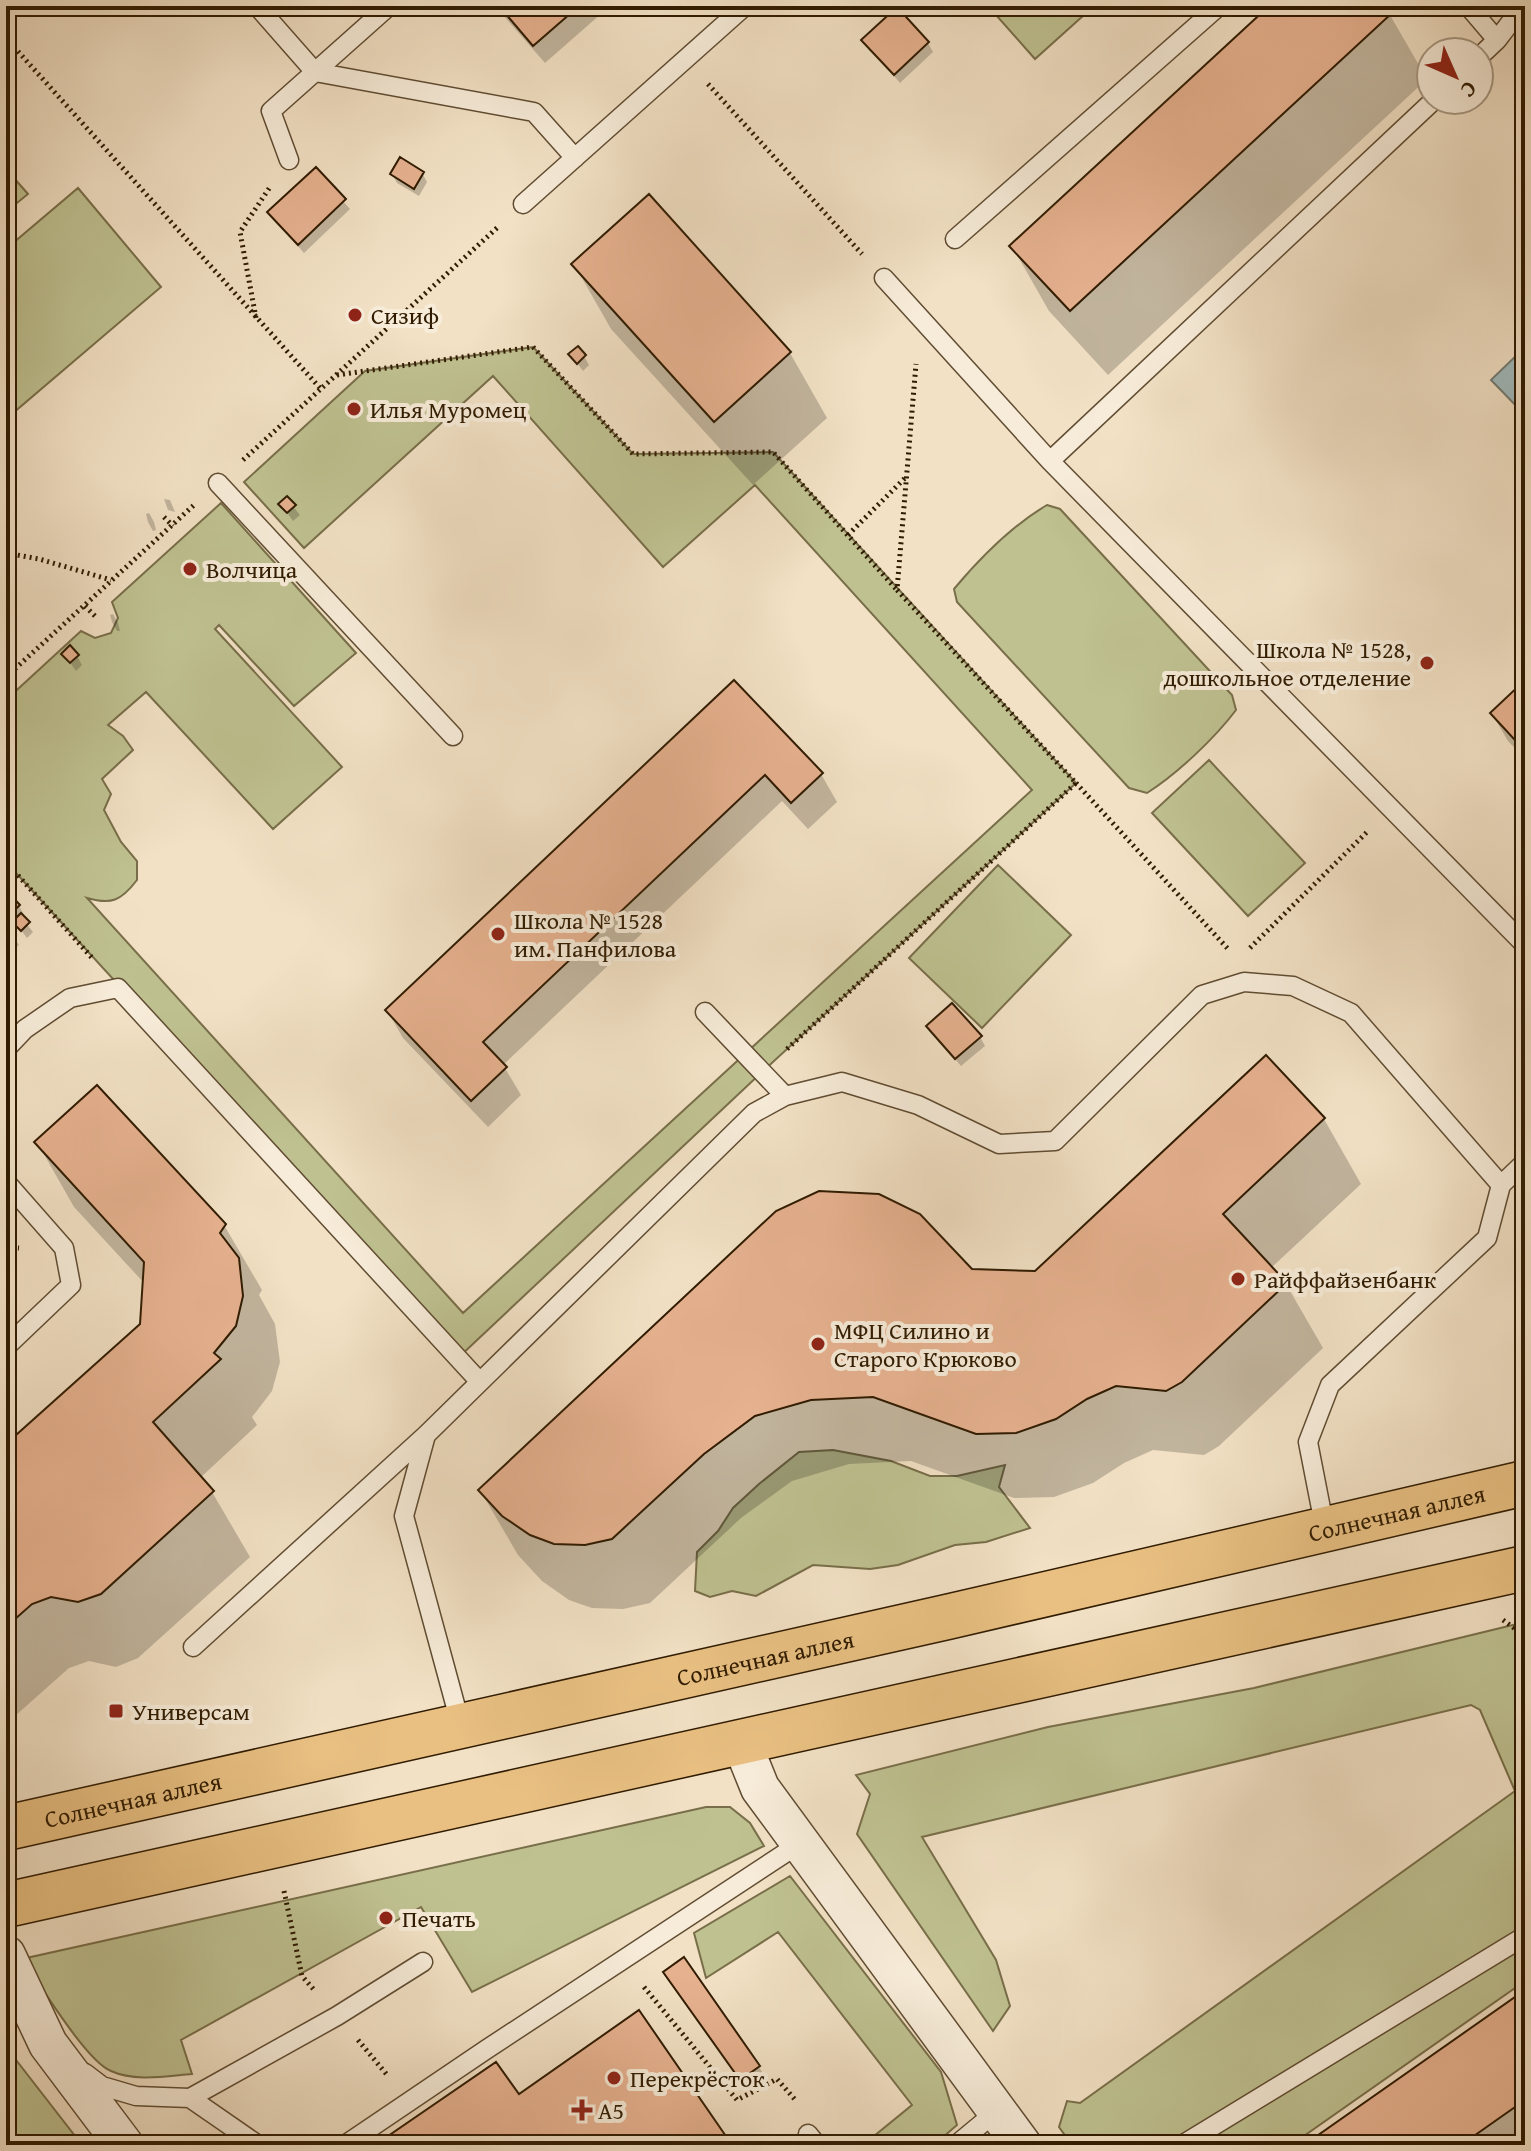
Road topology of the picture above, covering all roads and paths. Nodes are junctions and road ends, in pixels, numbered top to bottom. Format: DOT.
graph roads {
  1 [pos="257,6"];
  2 [pos="389,6"];
  3 [pos="745,6"];
  4 [pos="1219,6"];
  5 [pos="1468,6"];
  6 [pos="1523,6"];
  7 [pos="6,38"];
  8 [pos="1497,40"];
  9 [pos="686,59"];
  10 [pos="315,72"];
  11 [pos="1417,116"];
  12 [pos="575,158"];
  13 [pos="289,160"];
  14 [pos="523,204"];
  15 [pos="955,239"];
  16 [pos="884,278"];
  17 [pos="256,319"];
  18 [pos="920,319"];
  19 [pos="335,375"];
  20 [pos="320,388"];
  21 [pos="1050,461"];
  22 [pos="906,477"];
  23 [pos="218,483"];
  24 [pos="164,517"];
  25 [pos="173,526"];
  26 [pos="848,535"];
  27 [pos="6,553"];
  28 [pos="111,580"];
  29 [pos="897,590"];
  30 [pos="85,606"];
  31 [pos="96,617"];
  32 [pos="6,677"];
  33 [pos="453,736"];
  34 [pos="1076,783"];
  35 [pos="1391,807"];
  36 [pos="6,862"];
  37 [pos="1525,945"];
  38 [pos="1238,960"];
  39 [pos="118,988"];
  40 [pos="1202,995"];
  41 [pos="705,1012"];
  42 [pos="6,1049"];
  43 [pos="762,1072"];
  44 [pos="785,1096"];
  45 [pos="1525,1162"];
  46 [pos="6,1182"];
  47 [pos="1501,1185"];
  48 [pos="6,1347"];
  49 [pos="479,1381"];
  50 [pos="426,1435"];
  51 [pos="1525,1483"];
  52 [pos="1325,1529"];
  53 [pos="1525,1568"];
  54 [pos="1496,1614"];
  55 [pos="1525,1636"];
  56 [pos="193,1647"];
  57 [pos="461,1726"];
  58 [pos="741,1741"];
  59 [pos="6,1828"];
  60 [pos="799,1844"];
  61 [pos="6,1905"];
  62 [pos="1525,1936"];
  63 [pos="6,1955"];
  64 [pos="423,1962"];
  65 [pos="605,1971"];
  66 [pos="48,2044"];
  67 [pos="190,2098"];
  68 [pos="997,2111"];
  69 [pos="806,2112"];
  70 [pos="124,2145"];
  71 [pos="258,2145"];
  72 [pos="345,2145"];
  73 [pos="956,2145"];
  74 [pos="1022,2145"];
  75 [pos="1182,2145"];
  1 -- 10 [label="lane"];
  2 -- 10 [label="lane"];
  3 -- 9 [label="lane"];
  4 -- 15 [label="lane"];
  5 -- 8 [label="lane"];
  6 -- 8 [label="lane"];
  7 -- 17 [label="path"];
  9 -- 12 [label="lane"];
  9 -- 16 [label="path"];
  10 -- 12 [label="lane"];
  10 -- 13 [label="lane"];
  11 -- 21 [label="lane"];
  12 -- 14 [label="lane"];
  13 -- 17 [label="path"];
  14 -- 19 [label="path"];
  16 -- 18 [label="lane"];
  17 -- 20 [label="path"];
  18 -- 21 [label="lane"];
  18 -- 22 [label="path"];
  19 -- 20 [label="path"];
  19 -- 26 [label="path"];
  20 -- 23 [label="path"];
  21 -- 35 [label="lane"];
  22 -- 26 [label="path"];
  22 -- 29 [label="path"];
  23 -- 25 [label="path"];
  23 -- 33 [label="lane"];
  24 -- 25 [label="path"];
  25 -- 28 [label="path"];
  26 -- 29 [label="path"];
  27 -- 28 [label="path"];
  28 -- 30 [label="path"];
  29 -- 34 [label="path"];
  30 -- 31 [label="path"];
  30 -- 32 [label="path"];
  34 -- 38 [label="path"];
  34 -- 43 [label="path"];
  35 -- 37 [label="lane"];
  35 -- 38 [label="path"];
  36 -- 39 [label="path"];
  38 -- 40 [label="path"];
  39 -- 42 [label="lane"];
  39 -- 49 [label="lane"];
  40 -- 44 [label="lane"];
  40 -- 47 [label="lane"];
  41 -- 43 [label="lane"];
  43 -- 44 [label="lane"];
  44 -- 49 [label="lane"];
  45 -- 47 [label="lane"];
  46 -- 48 [label="lane"];
  47 -- 52 [label="lane"];
  49 -- 50 [label="lane"];
  50 -- 56 [label="lane"];
  50 -- 57 [label="lane"];
  51 -- 52 [label="main road, Солнечная аллея"];
  52 -- 57 [label="main road, Солнечная аллея"];
  53 -- 58 [label="main road"];
  54 -- 55 [label="path"];
  57 -- 59 [label="main road, Солнечная аллея"];
  58 -- 60 [label="street"];
  58 -- 61 [label="main road"];
  60 -- 65 [label="lane"];
  60 -- 68 [label="street"];
  62 -- 75 [label="lane"];
  63 -- 66 [label="street"];
  64 -- 67 [label="lane"];
  65 -- 69 [label="path"];
  65 -- 72 [label="lane"];
  66 -- 67 [label="lane"];
  66 -- 70 [label="street"];
  67 -- 71 [label="lane"];
  68 -- 73 [label="lane"];
  68 -- 74 [label="street"];
}
